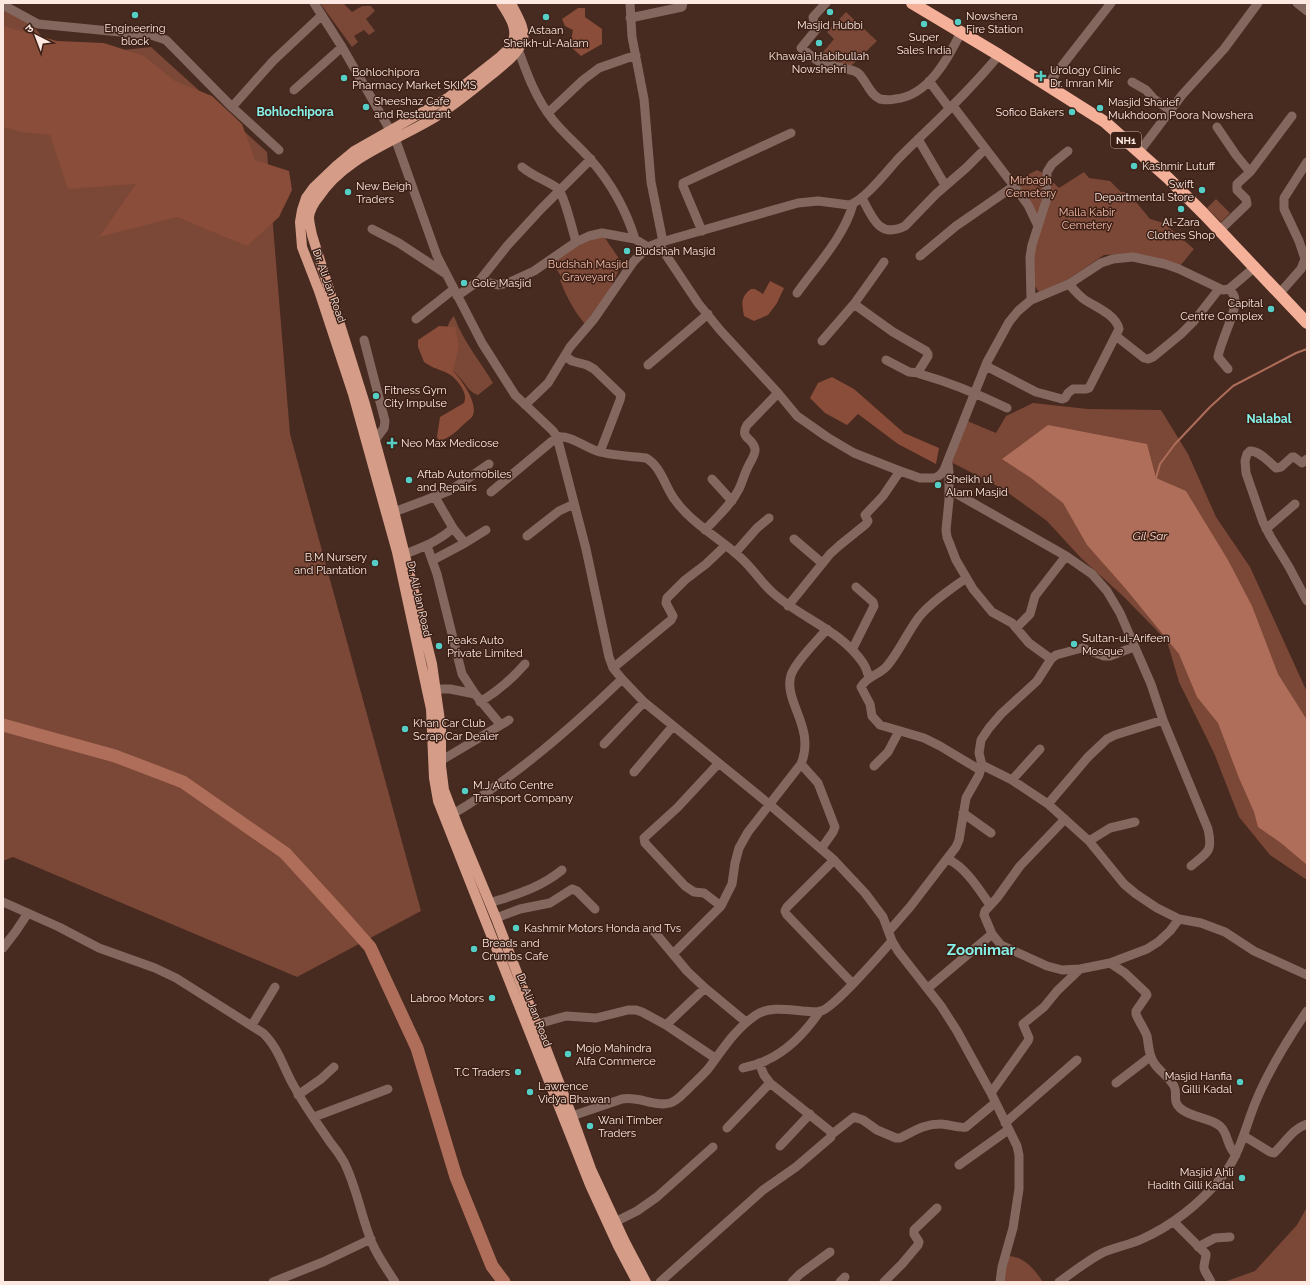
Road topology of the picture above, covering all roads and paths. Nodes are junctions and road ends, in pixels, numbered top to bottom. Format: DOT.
graph roads {
  1 [pos="314,3"];
  2 [pos="502,3"];
  3 [pos="511,3"];
  4 [pos="630,3"];
  5 [pos="683,3"];
  6 [pos="826,3"];
  7 [pos="912,3"];
  8 [pos="1111,3"];
  9 [pos="1297,3"];
  10 [pos="3,5"];
  11 [pos="1253,5"];
  12 [pos="1307,12"];
  13 [pos="322,16"];
  14 [pos="630,18"];
  15 [pos="961,32"];
  16 [pos="342,47"];
  17 [pos="518,49"];
  18 [pos="636,55"];
  19 [pos="999,55"];
  20 [pos="929,81"];
  21 [pos="1132,82"];
  22 [pos="1047,85"];
  23 [pos="294,90"];
  24 [pos="232,107"];
  25 [pos="951,107"];
  26 [pos="1170,110"];
  27 [pos="548,113"];
  28 [pos="1292,116"];
  29 [pos="1217,127"];
  30 [pos="791,133"];
  31 [pos="393,134"];
  32 [pos="918,139"];
  33 [pos="985,148"];
  34 [pos="279,150"];
  35 [pos="1068,151"];
  36 [pos="1139,152"];
  37 [pos="591,159"];
  38 [pos="1307,162"];
  39 [pos="522,167"];
  40 [pos="1250,172"];
  41 [pos="945,185"];
  42 [pos="1014,186"];
  43 [pos="559,189"];
  44 [pos="862,198"];
  45 [pos="853,204"];
  46 [pos="1038,226"];
  47 [pos="372,229"];
  48 [pos="1220,230"];
  49 [pos="702,231"];
  50 [pos="635,239"];
  51 [pos="576,242"];
  52 [pos="660,242"];
  53 [pos="648,247"];
  54 [pos="920,256"];
  55 [pos="884,262"];
  56 [pos="1255,267"];
  57 [pos="446,274"];
  58 [pos="480,280"];
  59 [pos="1069,284"];
  60 [pos="1219,289"];
  61 [pos="1229,289"];
  62 [pos="455,293"];
  63 [pos="798,293"];
  64 [pos="1279,294"];
  65 [pos="1031,300"];
  66 [pos="854,304"];
  67 [pos="708,314"];
  68 [pos="416,319"];
  69 [pos="1305,321"];
  70 [pos="1116,336"];
  71 [pos="364,340"];
  72 [pos="822,341"];
  73 [pos="565,356"];
  74 [pos="886,360"];
  75 [pos="648,365"];
  76 [pos="986,366"];
  77 [pos="1228,369"];
  78 [pos="919,373"];
  79 [pos="974,392"];
  80 [pos="778,393"];
  81 [pos="525,405"];
  82 [pos="1007,408"];
  83 [pos="556,437"];
  84 [pos="375,440"];
  85 [pos="600,452"];
  86 [pos="1307,459"];
  87 [pos="948,463"];
  88 [pos="489,464"];
  89 [pos="900,471"];
  90 [pos="712,479"];
  91 [pos="950,490"];
  92 [pos="491,492"];
  93 [pos="434,497"];
  94 [pos="732,501"];
  95 [pos="574,504"];
  96 [pos="1295,504"];
  97 [pos="394,512"];
  98 [pos="769,518"];
  99 [pos="453,528"];
  100 [pos="1266,529"];
  101 [pos="486,530"];
  102 [pos="705,530"];
  103 [pos="527,536"];
  104 [pos="794,539"];
  105 [pos="465,543"];
  106 [pos="427,546"];
  107 [pos="725,546"];
  108 [pos="735,553"];
  109 [pos="405,554"];
  110 [pos="1066,556"];
  111 [pos="433,560"];
  112 [pos="822,563"];
  113 [pos="966,578"];
  114 [pos="856,587"];
  115 [pos="1306,597"];
  116 [pos="788,606"];
  117 [pos="1016,628"];
  118 [pos="827,629"];
  119 [pos="1134,647"];
  120 [pos="852,650"];
  121 [pos="1051,659"];
  122 [pos="525,664"];
  123 [pos="613,668"];
  124 [pos="869,677"];
  125 [pos="622,680"];
  126 [pos="436,689"];
  127 [pos="478,698"];
  128 [pos="644,702"];
  129 [pos="509,720"];
  130 [pos="1163,720"];
  131 [pos="500,724"];
  132 [pos="673,726"];
  133 [pos="899,730"];
  134 [pos="604,744"];
  135 [pos="1040,749"];
  136 [pos="442,760"];
  137 [pos="718,764"];
  138 [pos="801,764"];
  139 [pos="874,766"];
  140 [pos="981,768"];
  141 [pos="634,772"];
  142 [pos="1012,780"];
  143 [pos="768,804"];
  144 [pos="1048,804"];
  145 [pos="964,813"];
  146 [pos="453,814"];
  147 [pos="1065,819"];
  148 [pos="1135,822"];
  149 [pos="991,833"];
  150 [pos="1089,841"];
  151 [pos="821,849"];
  152 [pos="948,859"];
  153 [pos="834,860"];
  154 [pos="1191,866"];
  155 [pos="562,870"];
  156 [pos="3,902"];
  157 [pos="490,903"];
  158 [pos="990,905"];
  159 [pos="721,906"];
  160 [pos="595,910"];
  161 [pos="28,913"];
  162 [pos="496,918"];
  163 [pos="1179,919"];
  164 [pos="652,929"];
  165 [pos="889,931"];
  166 [pos="992,934"];
  167 [pos="892,941"];
  168 [pos="3,948"];
  169 [pos="673,954"];
  170 [pos="1110,963"];
  171 [pos="1080,970"];
  172 [pos="1307,975"];
  173 [pos="853,984"];
  174 [pos="276,987"];
  175 [pos="705,988"];
  176 [pos="928,988"];
  177 [pos="1307,1011"];
  178 [pos="820,1012"];
  179 [pos="746,1022"];
  180 [pos="252,1024"];
  181 [pos="666,1024"];
  182 [pos="532,1026"];
  183 [pos="1150,1057"];
  184 [pos="715,1058"];
  185 [pos="1077,1060"];
  186 [pos="759,1063"];
  187 [pos="334,1067"];
  188 [pos="743,1068"];
  189 [pos="770,1082"];
  190 [pos="1116,1082"];
  191 [pos="388,1089"];
  192 [pos="991,1093"];
  193 [pos="298,1095"];
  194 [pos="995,1103"];
  195 [pos="810,1114"];
  196 [pos="572,1116"];
  197 [pos="314,1117"];
  198 [pos="1307,1124"];
  199 [pos="1006,1126"];
  200 [pos="727,1128"];
  201 [pos="832,1135"];
  202 [pos="1244,1136"];
  203 [pos="780,1146"];
  204 [pos="713,1147"];
  205 [pos="1236,1155"];
  206 [pos="959,1165"];
  207 [pos="937,1208"];
  208 [pos="615,1222"];
  209 [pos="1174,1222"];
  210 [pos="1230,1237"];
  211 [pos="371,1240"];
  212 [pos="1198,1247"];
  213 [pos="830,1252"];
  214 [pos="393,1281"];
  215 [pos="273,1282"];
  216 [pos="638,1282"];
  217 [pos="660,1282"];
  218 [pos="792,1282"];
  219 [pos="884,1282"];
  220 [pos="1000,1282"];
  221 [pos="1059,1282"];
  222 [pos="1211,1282"];
  1 -- 13 [label="street"];
  2 -- 31 [label="main road, Dr. Ali Jan Road"];
  3 -- 17 [label="main road, Dr. Ali Jan Road"];
  4 -- 14 [label="street"];
  5 -- 14 [label="street"];
  6 -- 20 [label="street"];
  7 -- 15 [label="highway, NH1"];
  8 -- 22 [label="street"];
  9 -- 12 [label="street"];
  10 -- 24 [label="street"];
  11 -- 26 [label="street"];
  13 -- 16 [label="street"];
  13 -- 24 [label="street"];
  14 -- 18 [label="street"];
  15 -- 19 [label="highway, NH1"];
  15 -- 20 [label="street"];
  16 -- 23 [label="street"];
  16 -- 31 [label="street"];
  17 -- 27 [label="street"];
  17 -- 31 [label="main road, Dr. Ali Jan Road"];
  18 -- 27 [label="street"];
  18 -- 52 [label="street"];
  19 -- 22 [label="highway, NH1"];
  19 -- 25 [label="street"];
  20 -- 25 [label="street"];
  21 -- 26 [label="street"];
  22 -- 36 [label="highway, NH1"];
  24 -- 34 [label="street"];
  25 -- 32 [label="street"];
  25 -- 33 [label="street"];
  26 -- 36 [label="street"];
  27 -- 37 [label="street"];
  28 -- 40 [label="street"];
  29 -- 40 [label="street"];
  30 -- 49 [label="street"];
  31 -- 57 [label="street"];
  31 -- 84 [label="main road, Dr. Ali Jan Road"];
  31 -- 182 [label="main road, Dr. Ali Jan Road"];
  32 -- 41 [label="street"];
  32 -- 44 [label="street"];
  33 -- 41 [label="street"];
  33 -- 42 [label="street"];
  35 -- 46 [label="street"];
  36 -- 48 [label="highway, NH1"];
  37 -- 43 [label="street"];
  37 -- 50 [label="street"];
  38 -- 64 [label="street"];
  39 -- 43 [label="street"];
  40 -- 48 [label="street"];
  41 -- 44 [label="street"];
  42 -- 46 [label="street"];
  42 -- 54 [label="street"];
  43 -- 51 [label="street"];
  43 -- 58 [label="street"];
  44 -- 45 [label="street"];
  45 -- 49 [label="street"];
  45 -- 63 [label="street"];
  46 -- 65 [label="street"];
  47 -- 57 [label="street"];
  48 -- 56 [label="highway, NH1"];
  49 -- 52 [label="street"];
  50 -- 51 [label="street"];
  50 -- 53 [label="street"];
  51 -- 58 [label="street"];
  52 -- 53 [label="street"];
  52 -- 67 [label="street"];
  53 -- 73 [label="street"];
  55 -- 66 [label="street"];
  56 -- 61 [label="street"];
  56 -- 64 [label="highway, NH1"];
  57 -- 62 [label="street"];
  58 -- 62 [label="street"];
  59 -- 60 [label="street"];
  59 -- 65 [label="street"];
  59 -- 70 [label="street"];
  60 -- 61 [label="street"];
  60 -- 70 [label="street"];
  61 -- 77 [label="street"];
  62 -- 68 [label="street"];
  62 -- 81 [label="street"];
  64 -- 69 [label="highway, NH1"];
  65 -- 76 [label="street"];
  66 -- 72 [label="street"];
  66 -- 78 [label="street"];
  67 -- 75 [label="street"];
  67 -- 80 [label="street"];
  70 -- 76 [label="street"];
  71 -- 84 [label="street"];
  73 -- 81 [label="street"];
  73 -- 85 [label="street"];
  74 -- 78 [label="street"];
  76 -- 79 [label="street"];
  78 -- 79 [label="street"];
  79 -- 82 [label="street"];
  79 -- 87 [label="street"];
  80 -- 89 [label="street"];
  80 -- 94 [label="street"];
  81 -- 83 [label="street"];
  83 -- 85 [label="street"];
  83 -- 92 [label="street"];
  83 -- 95 [label="street"];
  84 -- 97 [label="main road, Dr. Ali Jan Road"];
  85 -- 102 [label="street"];
  86 -- 100 [label="street"];
  87 -- 89 [label="street"];
  87 -- 91 [label="street"];
  88 -- 93 [label="street"];
  89 -- 112 [label="street"];
  90 -- 94 [label="street"];
  91 -- 110 [label="street"];
  91 -- 113 [label="street"];
  93 -- 97 [label="street"];
  93 -- 99 [label="street"];
  94 -- 102 [label="street"];
  95 -- 103 [label="street"];
  95 -- 123 [label="street"];
  96 -- 100 [label="street"];
  97 -- 109 [label="main road, Dr. Ali Jan Road"];
  98 -- 108 [label="street"];
  99 -- 105 [label="street"];
  99 -- 106 [label="street"];
  100 -- 115 [label="street"];
  101 -- 105 [label="street"];
  102 -- 107 [label="street"];
  104 -- 112 [label="street"];
  105 -- 111 [label="street"];
  106 -- 109 [label="street"];
  106 -- 111 [label="street"];
  107 -- 108 [label="street"];
  107 -- 123 [label="street"];
  108 -- 116 [label="street"];
  109 -- 126 [label="main road, Dr. Ali Jan Road"];
  110 -- 117 [label="street"];
  110 -- 119 [label="street"];
  111 -- 127 [label="street"];
  112 -- 116 [label="street"];
  113 -- 117 [label="street"];
  113 -- 124 [label="street"];
  114 -- 120 [label="street"];
  116 -- 118 [label="street"];
  117 -- 121 [label="street"];
  118 -- 120 [label="street"];
  118 -- 138 [label="street"];
  119 -- 121 [label="street"];
  119 -- 130 [label="street"];
  120 -- 124 [label="street"];
  121 -- 140 [label="street"];
  122 -- 127 [label="street"];
  123 -- 125 [label="street"];
  124 -- 133 [label="street"];
  125 -- 128 [label="street"];
  125 -- 146 [label="street"];
  126 -- 127 [label="street"];
  126 -- 136 [label="main road, Dr. Ali Jan Road"];
  127 -- 131 [label="street"];
  128 -- 132 [label="street"];
  128 -- 134 [label="street"];
  129 -- 131 [label="street"];
  130 -- 144 [label="street"];
  130 -- 154 [label="street"];
  131 -- 136 [label="street"];
  132 -- 137 [label="street"];
  132 -- 141 [label="street"];
  133 -- 139 [label="street"];
  133 -- 140 [label="street"];
  135 -- 142 [label="street"];
  136 -- 146 [label="main road, Dr. Ali Jan Road"];
  137 -- 143 [label="street"];
  137 -- 159 [label="street"];
  138 -- 143 [label="street"];
  138 -- 151 [label="street"];
  140 -- 142 [label="street"];
  140 -- 145 [label="street"];
  142 -- 144 [label="street"];
  143 -- 151 [label="street"];
  143 -- 159 [label="street"];
  144 -- 147 [label="street"];
  145 -- 149 [label="street"];
  145 -- 152 [label="street"];
  146 -- 157 [label="main road, Dr. Ali Jan Road"];
  147 -- 150 [label="street"];
  147 -- 158 [label="street"];
  148 -- 150 [label="street"];
  150 -- 163 [label="street"];
  151 -- 153 [label="street"];
  152 -- 158 [label="street"];
  152 -- 165 [label="street"];
  153 -- 165 [label="street"];
  153 -- 173 [label="street"];
  155 -- 157 [label="street"];
  156 -- 161 [label="street"];
  157 -- 162 [label="main road, Dr. Ali Jan Road"];
  158 -- 166 [label="street"];
  159 -- 169 [label="street"];
  160 -- 162 [label="street"];
  161 -- 168 [label="street"];
  161 -- 180 [label="street"];
  162 -- 182 [label="main road, Dr. Ali Jan Road"];
  163 -- 170 [label="street"];
  163 -- 172 [label="street"];
  164 -- 169 [label="street"];
  165 -- 167 [label="street"];
  166 -- 171 [label="street"];
  166 -- 176 [label="street"];
  167 -- 173 [label="street"];
  167 -- 176 [label="street"];
  169 -- 175 [label="street"];
  170 -- 171 [label="street"];
  170 -- 183 [label="street"];
  171 -- 192 [label="street"];
  173 -- 178 [label="street"];
  174 -- 180 [label="street"];
  175 -- 179 [label="street"];
  175 -- 181 [label="street"];
  176 -- 192 [label="street"];
  177 -- 202 [label="street"];
  178 -- 179 [label="street"];
  178 -- 186 [label="street"];
  179 -- 184 [label="street"];
  180 -- 193 [label="street"];
  181 -- 182 [label="street"];
  181 -- 184 [label="street"];
  182 -- 196 [label="main road, Dr. Ali Jan Road"];
  182 -- 216 [label="main road, Dr. Ali Jan Road"];
  183 -- 190 [label="street"];
  183 -- 205 [label="street"];
  184 -- 196 [label="street"];
  185 -- 199 [label="street"];
  186 -- 188 [label="street"];
  186 -- 189 [label="street"];
  187 -- 193 [label="street"];
  189 -- 195 [label="street"];
  189 -- 200 [label="street"];
  191 -- 197 [label="street"];
  192 -- 194 [label="street"];
  193 -- 197 [label="street"];
  194 -- 199 [label="street"];
  194 -- 201 [label="street"];
  195 -- 201 [label="street"];
  195 -- 203 [label="street"];
  196 -- 208 [label="main road, Dr. Ali Jan Road"];
  197 -- 211 [label="street"];
  198 -- 202 [label="street"];
  199 -- 206 [label="street"];
  199 -- 220 [label="street"];
  201 -- 217 [label="street"];
  202 -- 205 [label="street"];
  204 -- 208 [label="street"];
  205 -- 209 [label="street"];
  207 -- 219 [label="street"];
  208 -- 216 [label="main road, Dr. Ali Jan Road"];
  209 -- 212 [label="street"];
  209 -- 221 [label="street"];
  210 -- 212 [label="street"];
  211 -- 214 [label="street"];
  211 -- 215 [label="street"];
  212 -- 222 [label="street"];
  213 -- 218 [label="street"];
}
